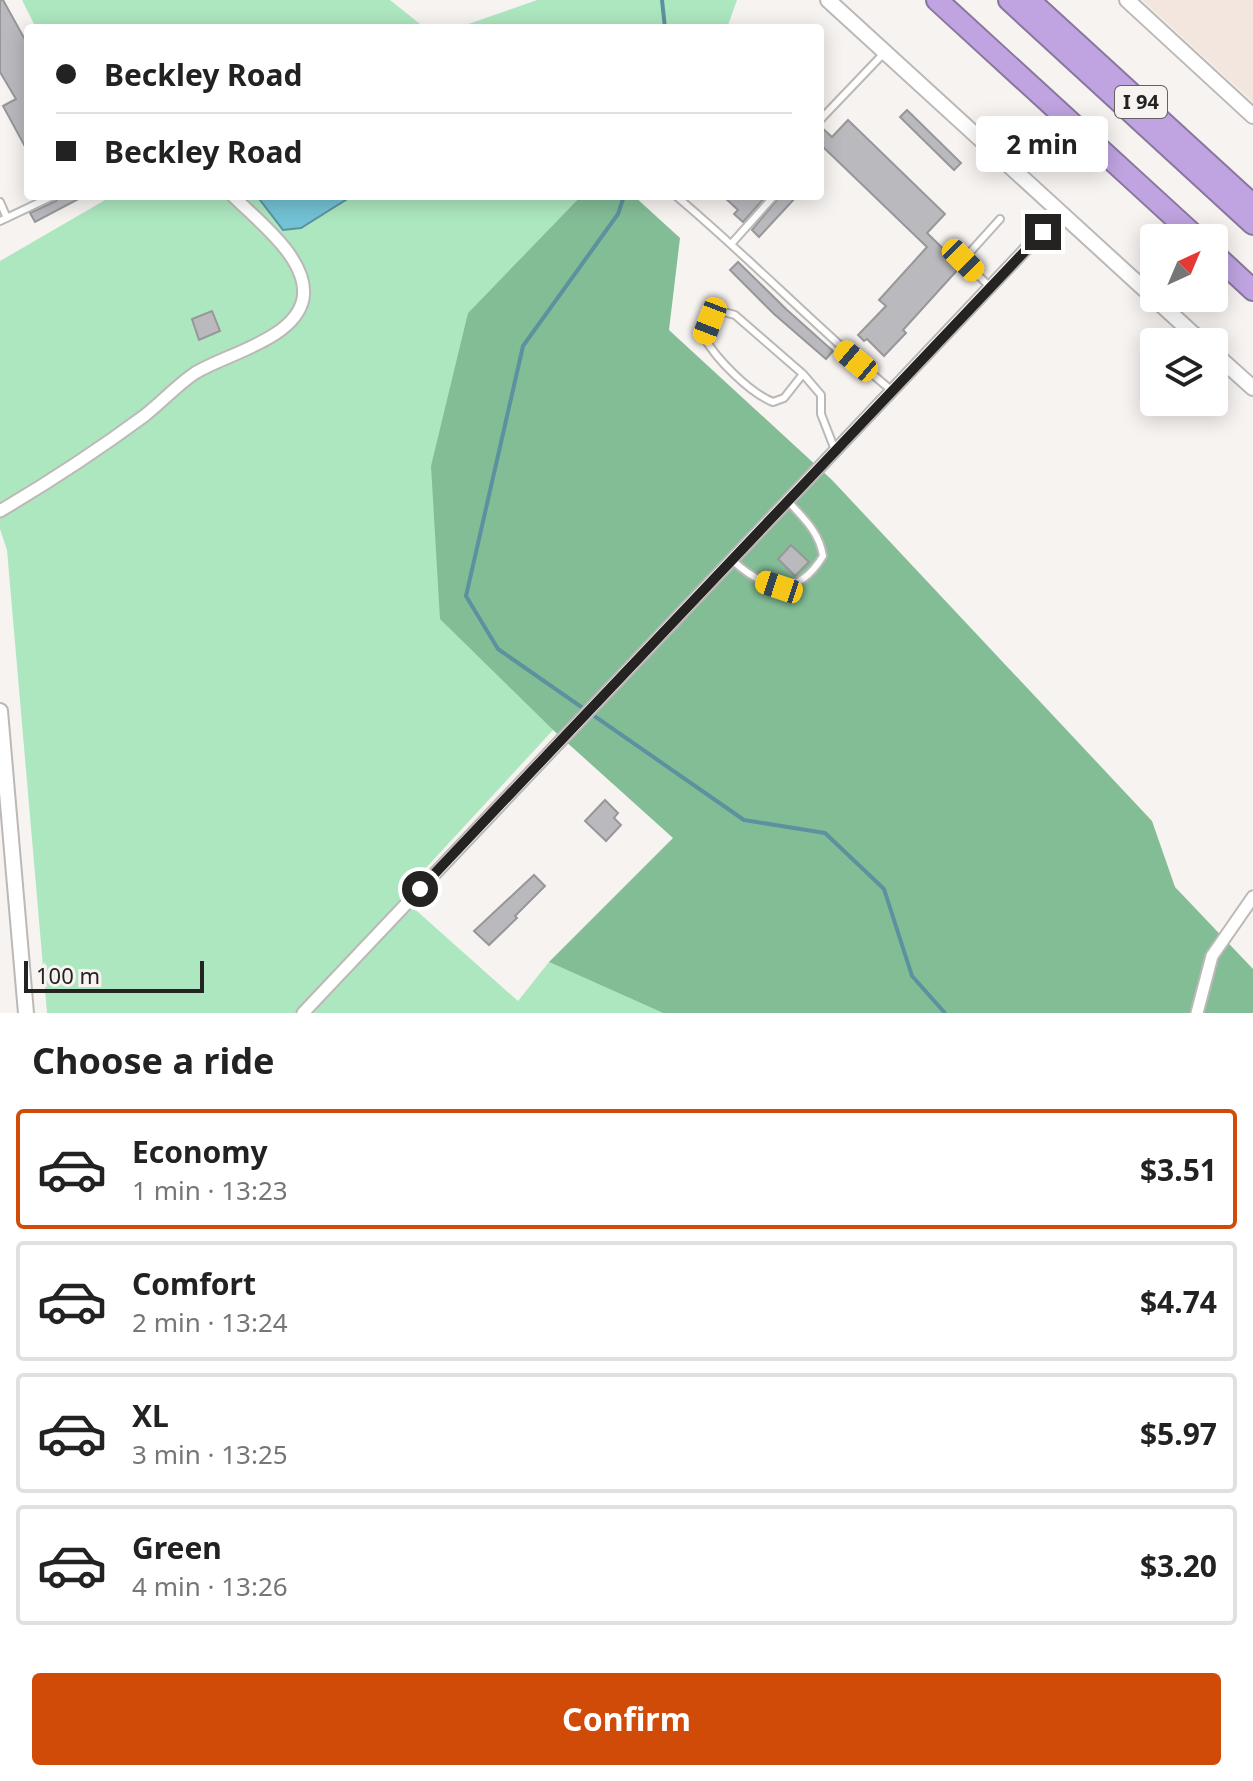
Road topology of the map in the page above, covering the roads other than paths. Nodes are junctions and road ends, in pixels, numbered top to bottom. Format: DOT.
graph roads {
  1 [pos="828,0"];
  2 [pos="937,0"];
  3 [pos="1009,0"];
  4 [pos="1029,0"];
  5 [pos="1127,0"];
  6 [pos="885,52"];
  7 [pos="824,116"];
  8 [pos="1253,116"];
  9 [pos="45,200"];
  10 [pos="237,200"];
  11 [pos="681,200"];
  12 [pos="770,200"];
  13 [pos="0,202"];
  14 [pos="1253,205"];
  15 [pos="1060,213"];
  16 [pos="1000,219"];
  17 [pos="3,220"];
  18 [pos="1182,224"];
  19 [pos="1253,224"];
  20 [pos="732,243"];
  21 [pos="1228,267"];
  22 [pos="1140,285"];
  23 [pos="990,287"];
  24 [pos="1253,290"];
  25 [pos="1169,312"];
  26 [pos="1187,328"];
  27 [pos="1228,366"];
  28 [pos="803,374"];
  29 [pos="1253,388"];
  30 [pos="891,390"];
  31 [pos="835,450"];
  32 [pos="787,500"];
  33 [pos="0,511"];
  34 [pos="731,559"];
  35 [pos="0,711"];
  36 [pos="1253,897"];
  37 [pos="26,1013"];
  38 [pos="303,1013"];
  39 [pos="1197,1013"];
  1 -- 6 [label="street"];
  2 -- 18 [label="highway"];
  3 -- 19 [label="highway, I 94"];
  4 -- 14 [label="highway, I 94"];
  5 -- 8 [label="street"];
  6 -- 7 [label="lane"];
  6 -- 15 [label="street"];
  9 -- 17 [label="lane"];
  10 -- 33 [label="street"];
  11 -- 20 [label="lane"];
  12 -- 20 [label="lane"];
  13 -- 17 [label="lane"];
  15 -- 22 [label="street"];
  15 -- 23 [label="street"];
  16 -- 23 [label="lane"];
  20 -- 30 [label="lane"];
  21 -- 24 [label="highway"];
  23 -- 30 [label="street"];
  25 -- 26 [label="street"];
  27 -- 29 [label="street"];
  28 -- 28 [label="lane"];
  28 -- 31 [label="lane"];
  30 -- 31 [label="street"];
  31 -- 32 [label="street"];
  32 -- 34 [label="street"];
  32 -- 34 [label="lane"];
  34 -- 38 [label="street"];
  35 -- 37 [label="street"];
  36 -- 39 [label="street"];
}
